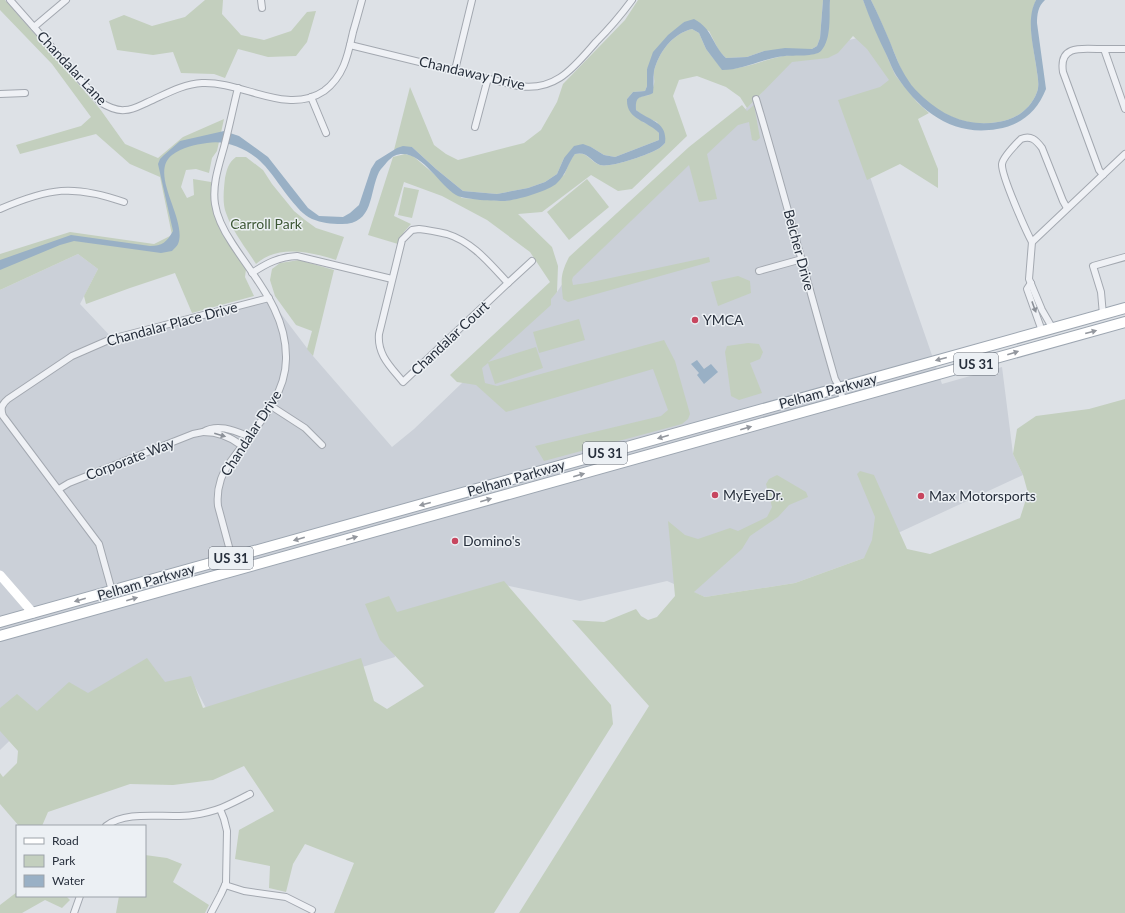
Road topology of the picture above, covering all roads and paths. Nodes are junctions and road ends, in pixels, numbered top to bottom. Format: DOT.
graph roads {
  1 [pos="10,0"];
  2 [pos="66,0"];
  3 [pos="261,0"];
  4 [pos="362,0"];
  5 [pos="472,0"];
  6 [pos="632,0"];
  7 [pos="262,8"];
  8 [pos="34,27"];
  9 [pos="350,45"];
  10 [pos="1104,49"];
  11 [pos="1125,49"];
  12 [pos="455,70"];
  13 [pos="488,78"];
  14 [pos="238,88"];
  15 [pos="25,93"];
  16 [pos="0,94"];
  17 [pos="311,97"];
  18 [pos="756,99"];
  19 [pos="1125,109"];
  20 [pos="475,127"];
  21 [pos="326,133"];
  22 [pos="1125,154"];
  23 [pos="1103,175"];
  24 [pos="124,202"];
  25 [pos="1067,208"];
  26 [pos="0,209"];
  27 [pos="1032,242"];
  28 [pos="1125,257"];
  29 [pos="802,259"];
  30 [pos="532,261"];
  31 [pos="759,271"];
  32 [pos="252,273"];
  33 [pos="392,279"];
  34 [pos="508,283"];
  35 [pos="1031,283"];
  36 [pos="269,298"];
  37 [pos="1125,308"];
  38 [pos="1103,315"];
  39 [pos="1125,322"];
  40 [pos="1053,328"];
  41 [pos="1042,331"];
  42 [pos="1057,341"];
  43 [pos="918,366"];
  44 [pos="881,377"];
  45 [pos="922,379"];
  46 [pos="840,388"];
  47 [pos="884,390"];
  48 [pos="811,396"];
  49 [pos="843,401"];
  50 [pos="271,406"];
  51 [pos="814,409"];
  52 [pos="700,427"];
  53 [pos="203,432"];
  54 [pos="250,436"];
  55 [pos="708,439"];
  56 [pos="322,445"];
  57 [pos="242,446"];
  58 [pos="538,473"];
  59 [pos="541,485"];
  60 [pos="59,489"];
  61 [pos="462,494"];
  62 [pos="466,506"];
  63 [pos="392,513"];
  64 [pos="397,525"];
  65 [pos="264,549"];
  66 [pos="232,558"];
  67 [pos="268,561"];
  68 [pos="236,570"];
  69 [pos="0,575"];
  70 [pos="107,592"];
  71 [pos="105,607"];
  72 [pos="33,613"];
  73 [pos="0,622"];
  74 [pos="39,625"];
  75 [pos="0,636"];
  76 [pos="250,794"];
  77 [pos="220,809"];
  78 [pos="108,825"];
  79 [pos="225,885"];
  80 [pos="80,897"];
  81 [pos="312,910"];
  82 [pos="74,913"];
  83 [pos="211,913"];
  1 -- 8 [label="street, Chandalar Lane"];
  2 -- 8 [label="street"];
  3 -- 7 [label="street"];
  4 -- 9 [label="street, Chandalar Lane"];
  5 -- 12 [label="street"];
  6 -- 13 [label="street, Chandaway Drive"];
  8 -- 14 [label="street, Chandalar Lane"];
  9 -- 12 [label="street, Chandaway Drive"];
  9 -- 17 [label="street, Chandalar Lane"];
  10 -- 11 [label="street"];
  10 -- 19 [label="street"];
  10 -- 23 [label="street"];
  12 -- 13 [label="street, Chandaway Drive"];
  13 -- 20 [label="street"];
  14 -- 17 [label="street, Chandalar Lane"];
  14 -- 32 [label="street, Chandalar Drive"];
  15 -- 16 [label="street"];
  17 -- 21 [label="street"];
  18 -- 29 [label="street, Belcher Drive"];
  22 -- 23 [label="street"];
  23 -- 25 [label="street"];
  24 -- 26 [label="street"];
  25 -- 27 [label="street"];
  25 -- 27 [label="street"];
  27 -- 35 [label="street"];
  28 -- 38 [label="street"];
  29 -- 31 [label="street"];
  29 -- 46 [label="street, Belcher Drive"];
  30 -- 34 [label="street, Chandalar Court"];
  32 -- 33 [label="street"];
  32 -- 36 [label="street, Chandalar Drive"];
  33 -- 34 [label="street, Chandalar Court"];
  33 -- 34 [label="street, Chandalar Court"];
  35 -- 40 [label="street"];
  35 -- 41 [label="street, one-way"];
  36 -- 50 [label="street, Chandalar Drive"];
  36 -- 60 [label="street, Chandalar Place Drive"];
  37 -- 38 [label="main road, Pelham Parkway / US 31"];
  38 -- 40 [label="main road, Pelham Parkway / US 31"];
  42 -- 39 [label="main road, Pelham Parkway / US 31, one-way"];
  40 -- 41 [label="main road, Pelham Parkway / US 31"];
  40 -- 42 [label="main road"];
  41 -- 43 [label="main road, Pelham Parkway / US 31, one-way"];
  45 -- 42 [label="main road, Pelham Parkway / US 31, one-way"];
  43 -- 44 [label="main road, Pelham Parkway / US 31"];
  43 -- 45 [label="main road"];
  44 -- 46 [label="main road, Pelham Parkway / US 31"];
  44 -- 47 [label="main road"];
  45 -- 47 [label="main road, Pelham Parkway / US 31"];
  46 -- 48 [label="main road, Pelham Parkway / US 31"];
  46 -- 49 [label="street, Belcher Drive"];
  47 -- 49 [label="main road, Pelham Parkway / US 31"];
  48 -- 51 [label="main road"];
  48 -- 52 [label="main road, Pelham Parkway / US 31"];
  49 -- 51 [label="main road, Pelham Parkway / US 31"];
  50 -- 54 [label="street, Chandalar Drive"];
  50 -- 56 [label="street"];
  55 -- 51 [label="main road, Pelham Parkway / US 31, one-way"];
  52 -- 55 [label="main road"];
  52 -- 58 [label="main road, Pelham Parkway / US 31, one-way"];
  53 -- 54 [label="street, Corporate Way"];
  53 -- 57 [label="street, Corporate Way, one-way"];
  53 -- 60 [label="street, Corporate Way"];
  54 -- 57 [label="street, Chandalar Drive"];
  59 -- 55 [label="main road, Pelham Parkway / US 31, one-way"];
  57 -- 66 [label="street, Chandalar Drive"];
  58 -- 59 [label="main road"];
  58 -- 61 [label="main road, Pelham Parkway / US 31"];
  62 -- 59 [label="main road, Pelham Parkway / US 31, one-way"];
  60 -- 70 [label="street, Chandalar Place Drive"];
  61 -- 62 [label="main road"];
  61 -- 63 [label="main road, Pelham Parkway / US 31, one-way"];
  62 -- 64 [label="main road, Pelham Parkway / US 31"];
  63 -- 64 [label="main road"];
  63 -- 65 [label="main road, Pelham Parkway / US 31, one-way"];
  67 -- 64 [label="main road, Pelham Parkway / US 31, one-way"];
  65 -- 66 [label="main road, Pelham Parkway / US 31"];
  65 -- 67 [label="main road"];
  66 -- 68 [label="main road"];
  66 -- 70 [label="main road, Pelham Parkway / US 31"];
  67 -- 68 [label="main road, Pelham Parkway / US 31"];
  71 -- 68 [label="main road, Pelham Parkway / US 31, one-way"];
  69 -- 72 [label="street"];
  70 -- 71 [label="main road"];
  70 -- 72 [label="main road, Pelham Parkway / US 31, one-way"];
  71 -- 74 [label="main road, Pelham Parkway / US 31"];
  72 -- 73 [label="main road, Pelham Parkway / US 31"];
  72 -- 74 [label="main road"];
  74 -- 75 [label="main road, Pelham Parkway / US 31"];
  76 -- 77 [label="street"];
  77 -- 78 [label="street"];
  77 -- 79 [label="street"];
  79 -- 81 [label="street"];
  79 -- 83 [label="street"];
  80 -- 82 [label="street"];
}
